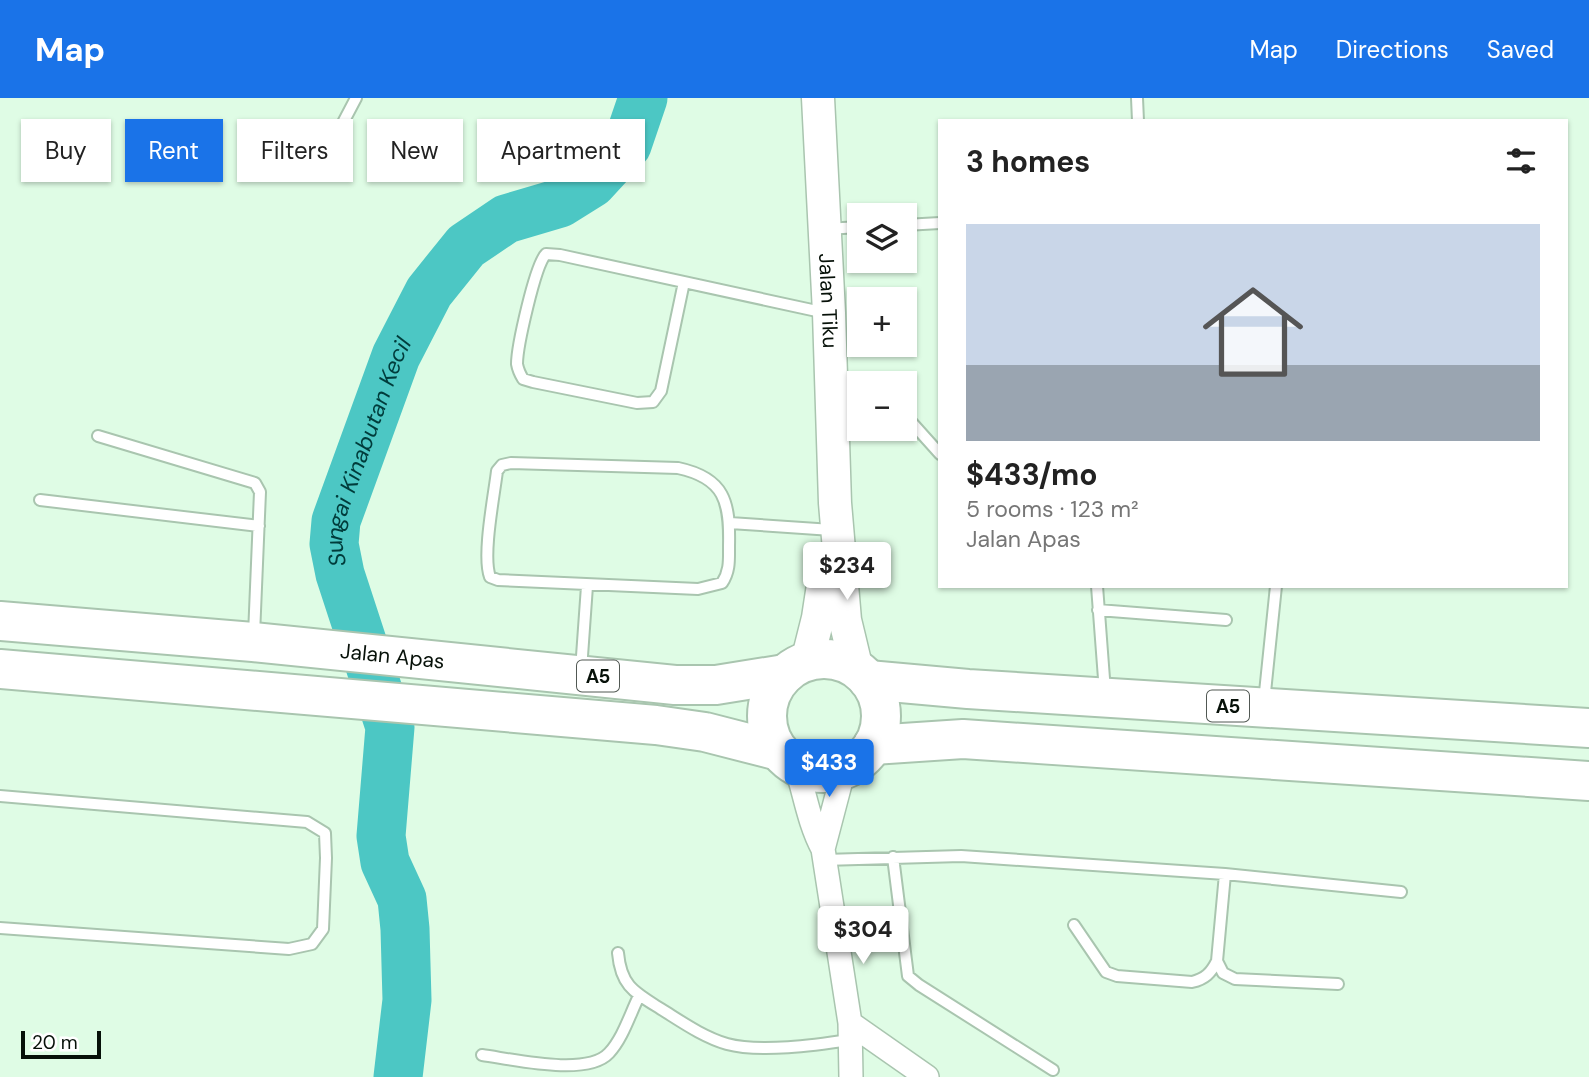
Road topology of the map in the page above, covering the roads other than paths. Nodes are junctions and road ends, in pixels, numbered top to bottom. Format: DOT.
graph roads {
  1 [pos="356,98"];
  2 [pos="818,98"];
  3 [pos="1137,98"];
  4 [pos="345,119"];
  5 [pos="1138,119"];
  6 [pos="938,223"];
  7 [pos="917,224"];
  8 [pos="847,228"];
  9 [pos="825,229"];
  10 [pos="684,282"];
  11 [pos="829,313"];
  12 [pos="845,391"];
  13 [pos="917,428"];
  14 [pos="98,436"];
  15 [pos="938,452"];
  16 [pos="40,500"];
  17 [pos="833,516"];
  18 [pos="730,523"];
  19 [pos="259,526"];
  20 [pos="587,586"];
  21 [pos="1097,588"];
  22 [pos="1276,588"];
  23 [pos="1098,610"];
  24 [pos="1226,620"];
  25 [pos="0,621"];
  26 [pos="253,642"];
  27 [pos="0,668"];
  28 [pos="796,668"];
  29 [pos="581,674"];
  30 [pos="862,675"];
  31 [pos="1105,698"];
  32 [pos="1264,708"];
  33 [pos="1589,728"];
  34 [pos="873,745"];
  35 [pos="787,759"];
  36 [pos="844,769"];
  37 [pos="1589,782"];
  38 [pos="0,796"];
  39 [pos="823,855"];
  40 [pos="893,857"];
  41 [pos="1225,874"];
  42 [pos="1401,892"];
  43 [pos="1074,925"];
  44 [pos="0,928"];
  45 [pos="618,953"];
  46 [pos="1217,961"];
  47 [pos="1338,984"];
  48 [pos="639,996"];
  49 [pos="850,1032"];
  50 [pos="482,1055"];
  51 [pos="1053,1070"];
  52 [pos="851,1077"];
  53 [pos="927,1077"];
  1 -- 4 [label="lane"];
  2 -- 9 [label="main road, Jalan Tiku"];
  3 -- 5 [label="lane"];
  6 -- 7 [label="lane"];
  8 -- 9 [label="lane"];
  9 -- 11 [label="main road, Jalan Tiku"];
  10 -- 10 [label="lane"];
  10 -- 11 [label="lane"];
  11 -- 12 [label="main road, Jalan Tiku"];
  12 -- 17 [label="main road, Jalan Tiku"];
  13 -- 15 [label="lane"];
  14 -- 19 [label="lane"];
  16 -- 19 [label="lane"];
  17 -- 18 [label="lane"];
  17 -- 28 [label="main road, Jalan Tiku"];
  17 -- 30 [label="main road, Jalan Tiku"];
  18 -- 20 [label="lane"];
  18 -- 20 [label="lane"];
  19 -- 26 [label="lane"];
  20 -- 29 [label="lane"];
  21 -- 23 [label="lane"];
  22 -- 32 [label="lane"];
  23 -- 24 [label="lane"];
  23 -- 31 [label="lane"];
  25 -- 26 [label="highway, Jalan Apas / A5"];
  26 -- 29 [label="highway, Jalan Apas / A5"];
  27 -- 35 [label="highway, A5"];
  28 -- 29 [label="highway, Jalan Apas / A5"];
  28 -- 30 [label="highway, A5"];
  28 -- 35 [label="highway"];
  30 -- 31 [label="highway, A5"];
  30 -- 34 [label="highway"];
  31 -- 32 [label="highway, A5"];
  32 -- 33 [label="highway, A5"];
  34 -- 36 [label="highway"];
  34 -- 37 [label="highway"];
  35 -- 36 [label="highway, A5"];
  35 -- 39 [label="street"];
  36 -- 39 [label="street"];
  38 -- 44 [label="lane"];
  39 -- 40 [label="lane"];
  39 -- 49 [label="street"];
  40 -- 41 [label="lane"];
  40 -- 51 [label="lane"];
  41 -- 42 [label="lane"];
  41 -- 46 [label="lane"];
  43 -- 46 [label="lane"];
  45 -- 48 [label="lane"];
  46 -- 47 [label="lane"];
  48 -- 49 [label="lane"];
  48 -- 50 [label="lane"];
  49 -- 52 [label="street"];
  49 -- 53 [label="street"];
}
